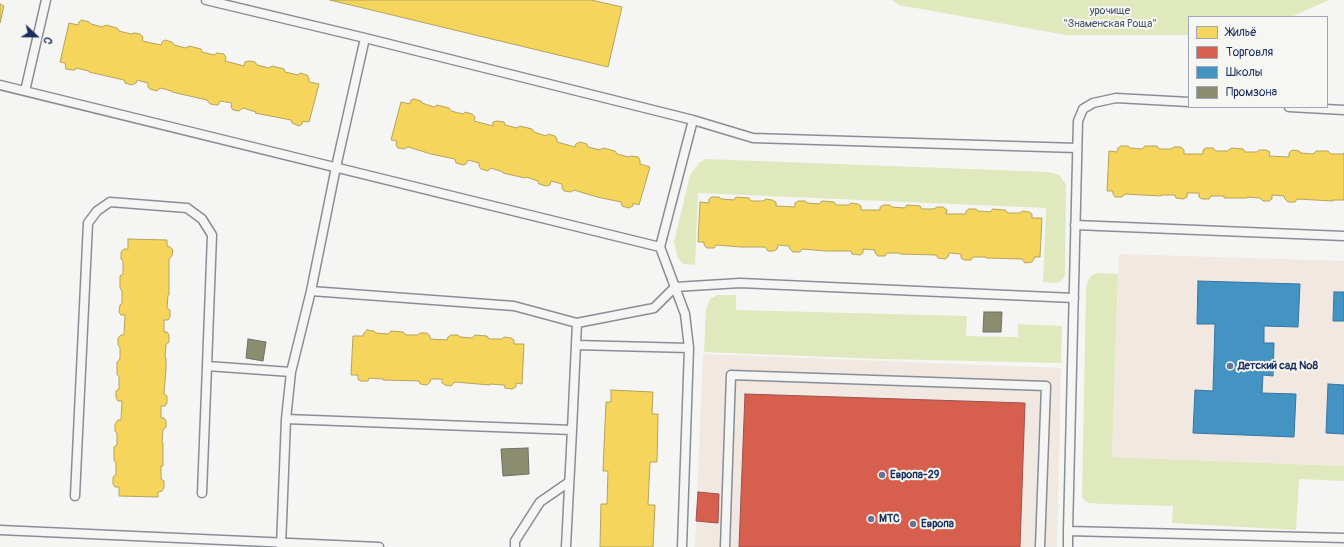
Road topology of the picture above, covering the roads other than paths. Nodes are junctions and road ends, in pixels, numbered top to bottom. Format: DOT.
graph roads {
  1 [pos="46,0"];
  2 [pos="206,0"];
  3 [pos="224,2"];
  4 [pos="365,38"];
  5 [pos="0,85"];
  6 [pos="25,91"];
  7 [pos="1188,102"];
  8 [pos="1307,108"];
  9 [pos="1344,110"];
  10 [pos="693,120"];
  11 [pos="1077,148"];
  12 [pos="336,167"];
  13 [pos="1075,225"];
  14 [pos="1344,236"];
  15 [pos="660,247"];
  16 [pos="675,287"];
  17 [pos="312,291"];
  18 [pos="1074,298"];
  19 [pos="577,323"];
  20 [pos="576,345"];
  21 [pos="689,348"];
  22 [pos="207,366"];
  23 [pos="291,372"];
  24 [pos="286,419"];
  25 [pos="572,430"];
  26 [pos="569,482"];
  27 [pos="202,493"];
  28 [pos="76,496"];
  29 [pos="0,530"];
  30 [pos="1068,531"];
  31 [pos="1344,538"];
  32 [pos="281,544"];
  33 [pos="379,547"];
  34 [pos="515,547"];
  35 [pos="566,547"];
  36 [pos="682,547"];
  37 [pos="724,547"];
  38 [pos="1040,547"];
  39 [pos="1068,547"];
  1 -- 6 [label="lane"];
  2 -- 3 [label="lane"];
  3 -- 4 [label="lane"];
  4 -- 10 [label="lane"];
  4 -- 12 [label="lane"];
  5 -- 6 [label="lane"];
  6 -- 12 [label="lane"];
  7 -- 11 [label="lane"];
  8 -- 9 [label="lane"];
  10 -- 11 [label="lane"];
  10 -- 15 [label="lane"];
  11 -- 13 [label="lane"];
  12 -- 15 [label="lane"];
  12 -- 17 [label="lane"];
  13 -- 14 [label="lane"];
  13 -- 18 [label="lane"];
  15 -- 16 [label="lane"];
  16 -- 18 [label="lane"];
  16 -- 19 [label="lane"];
  16 -- 21 [label="lane"];
  17 -- 19 [label="lane"];
  17 -- 23 [label="lane"];
  18 -- 30 [label="lane"];
  19 -- 20 [label="lane"];
  20 -- 21 [label="lane"];
  20 -- 25 [label="lane"];
  21 -- 36 [label="lane"];
  22 -- 23 [label="lane"];
  22 -- 27 [label="lane"];
  22 -- 28 [label="lane"];
  23 -- 24 [label="lane"];
  24 -- 25 [label="lane"];
  24 -- 32 [label="lane"];
  25 -- 26 [label="lane"];
  26 -- 34 [label="lane"];
  26 -- 35 [label="lane"];
  29 -- 32 [label="lane"];
  30 -- 31 [label="lane"];
  30 -- 39 [label="lane"];
  32 -- 33 [label="lane"];
  37 -- 38 [label="lane"];
}
